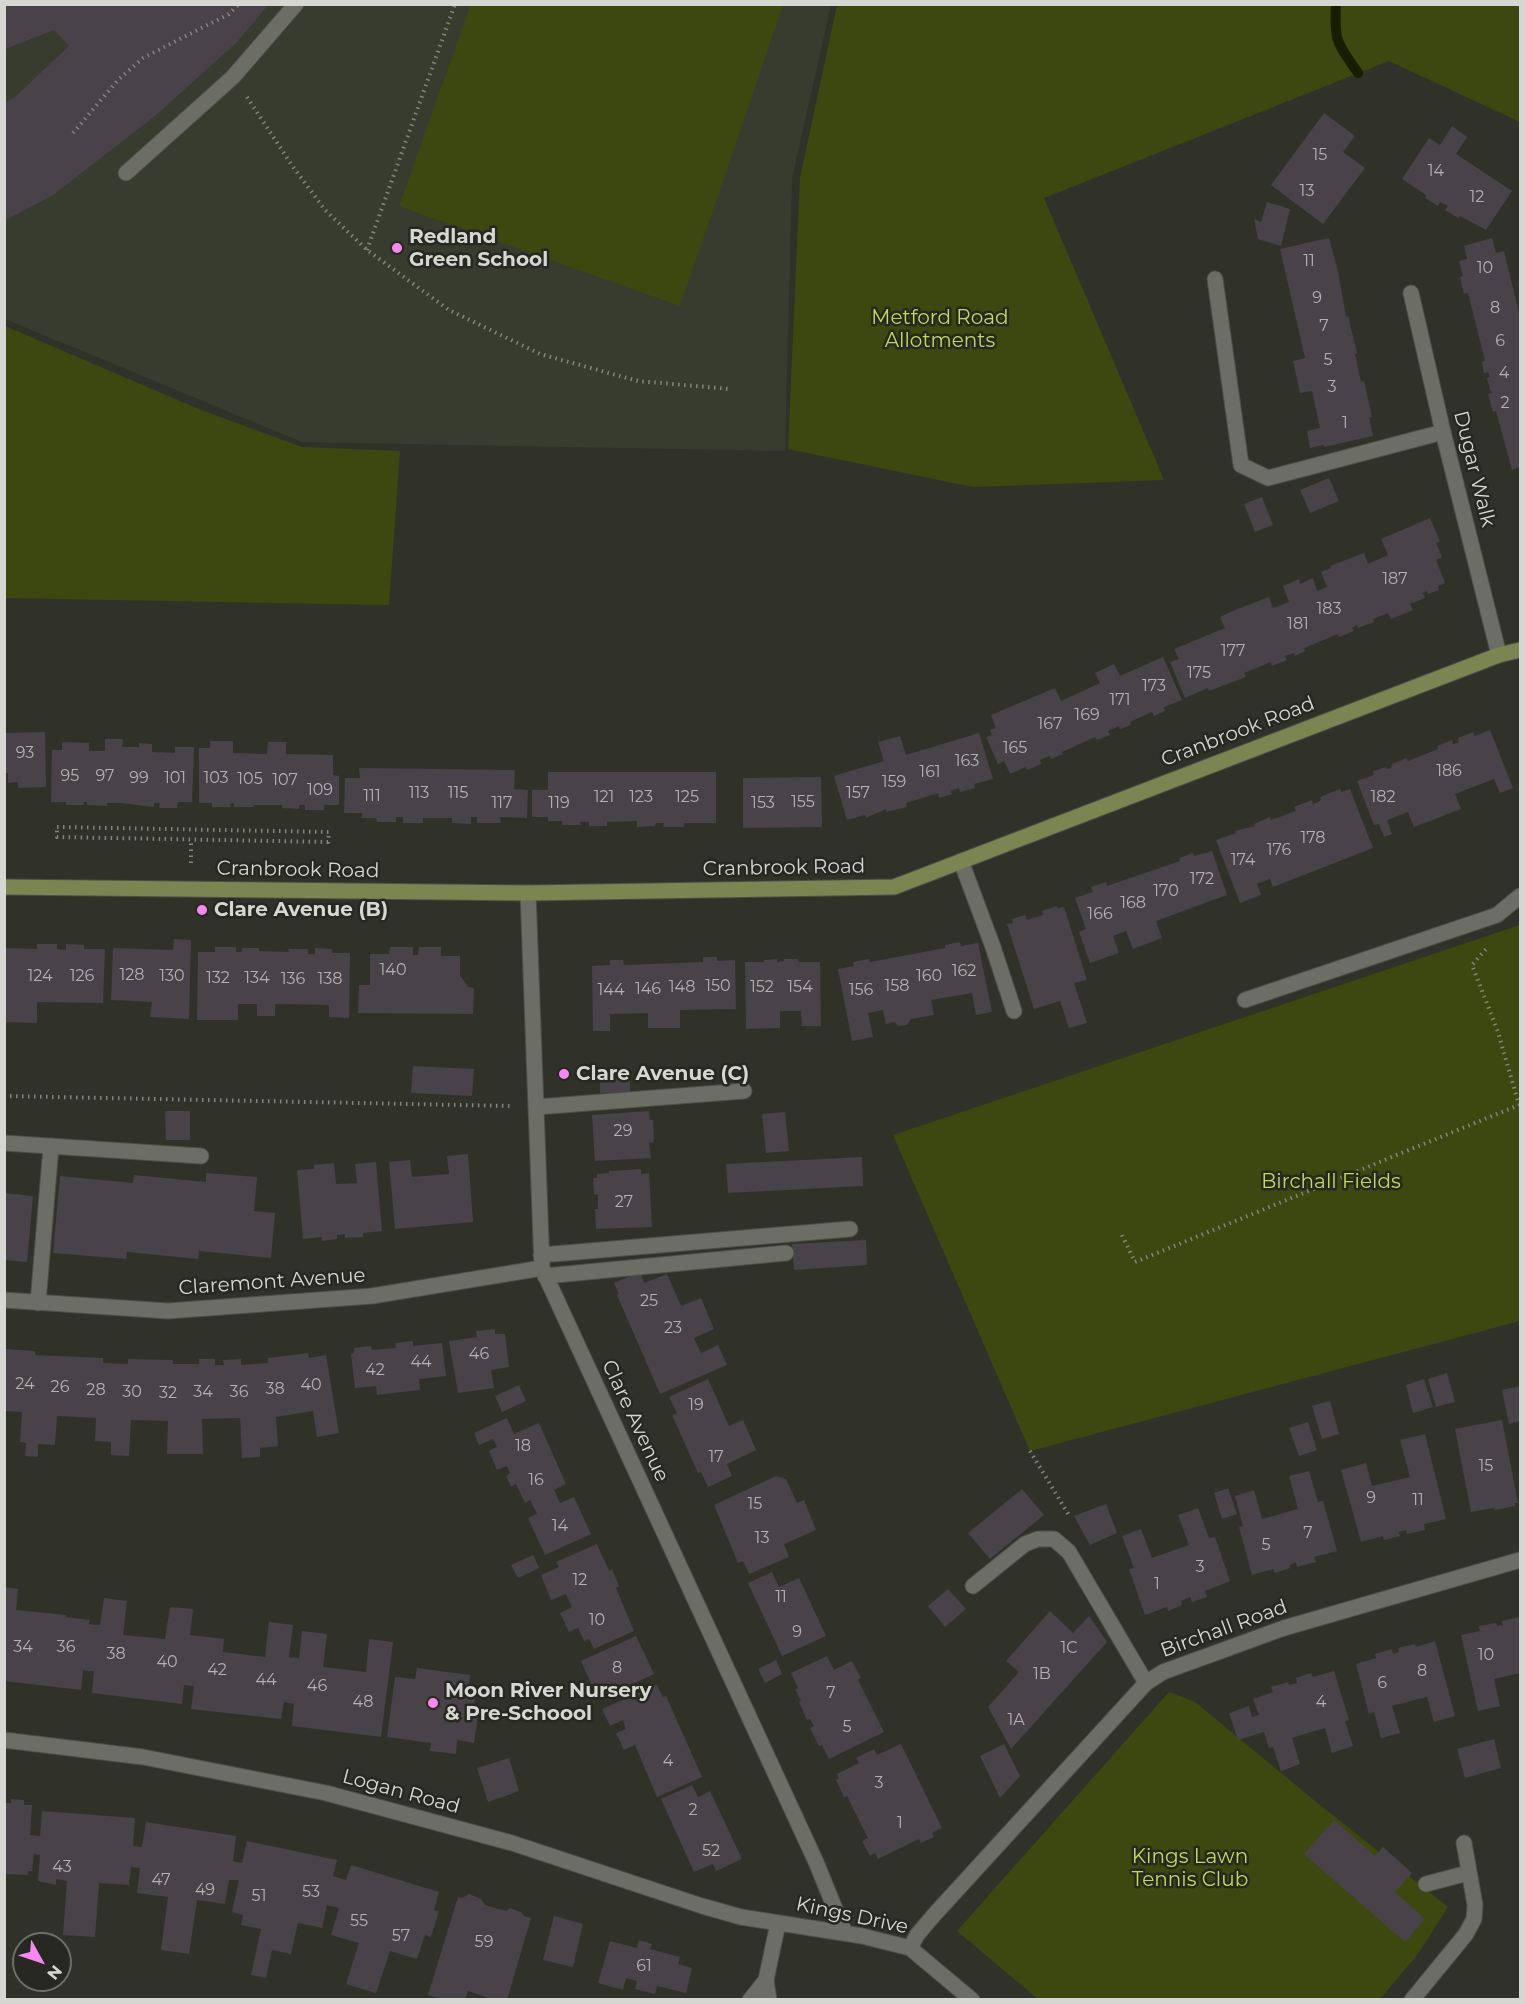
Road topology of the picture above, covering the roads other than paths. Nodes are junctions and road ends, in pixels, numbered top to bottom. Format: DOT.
graph roads {
  1 [pos="296,4"];
  2 [pos="126,173"];
  3 [pos="1215,279"];
  4 [pos="1411,293"];
  5 [pos="1443,432"];
  6 [pos="1521,650"];
  7 [pos="1499,655"];
  8 [pos="960,861"];
  9 [pos="4,887"];
  10 [pos="528,893"];
  11 [pos="1521,896"];
  12 [pos="1245,1000"];
  13 [pos="1014,1011"];
  14 [pos="744,1091"];
  15 [pos="537,1107"];
  16 [pos="4,1143"];
  17 [pos="51,1146"];
  18 [pos="201,1156"];
  19 [pos="850,1229"];
  20 [pos="786,1253"];
  21 [pos="543,1266"];
  22 [pos="4,1300"];
  23 [pos="38,1303"];
  24 [pos="1521,1560"];
  25 [pos="973,1586"];
  26 [pos="1146,1683"];
  27 [pos="4,1740"];
  28 [pos="1464,1843"];
  29 [pos="1468,1873"];
  30 [pos="1426,1884"];
  31 [pos="778,1923"];
  32 [pos="845,1933"];
  33 [pos="910,1948"];
  34 [pos="766,1980"];
  35 [pos="750,2000"];
  36 [pos="770,2000"];
  37 [pos="972,2000"];
  38 [pos="1412,2000"];
  1 -- 2 [label="street"];
  3 -- 5 [label="street"];
  4 -- 5 [label="street, Dugar Walk"];
  5 -- 7 [label="street, Dugar Walk"];
  6 -- 7 [label="main road, Cranbrook Road"];
  7 -- 8 [label="main road, Cranbrook Road"];
  8 -- 10 [label="main road, Cranbrook Road"];
  8 -- 13 [label="street"];
  9 -- 10 [label="main road, Cranbrook Road"];
  10 -- 15 [label="street, Clare Avenue"];
  11 -- 12 [label="street"];
  14 -- 15 [label="street"];
  15 -- 21 [label="street, Clare Avenue"];
  16 -- 17 [label="street"];
  17 -- 18 [label="street"];
  17 -- 23 [label="street"];
  19 -- 21 [label="street"];
  20 -- 21 [label="street"];
  21 -- 23 [label="street, Claremont Avenue"];
  21 -- 32 [label="street, Clare Avenue"];
  22 -- 23 [label="street, Claremont Avenue"];
  24 -- 26 [label="street, Birchall Road"];
  25 -- 26 [label="street"];
  26 -- 33 [label="street, Birchall Road"];
  27 -- 31 [label="street, Logan Road"];
  28 -- 29 [label="street"];
  29 -- 30 [label="street"];
  29 -- 38 [label="street"];
  31 -- 32 [label="street, Kings Drive"];
  31 -- 34 [label="street"];
  32 -- 33 [label="street, Kings Drive"];
  33 -- 37 [label="street, Kings Drive"];
  34 -- 35 [label="street"];
  34 -- 36 [label="street"];
}
